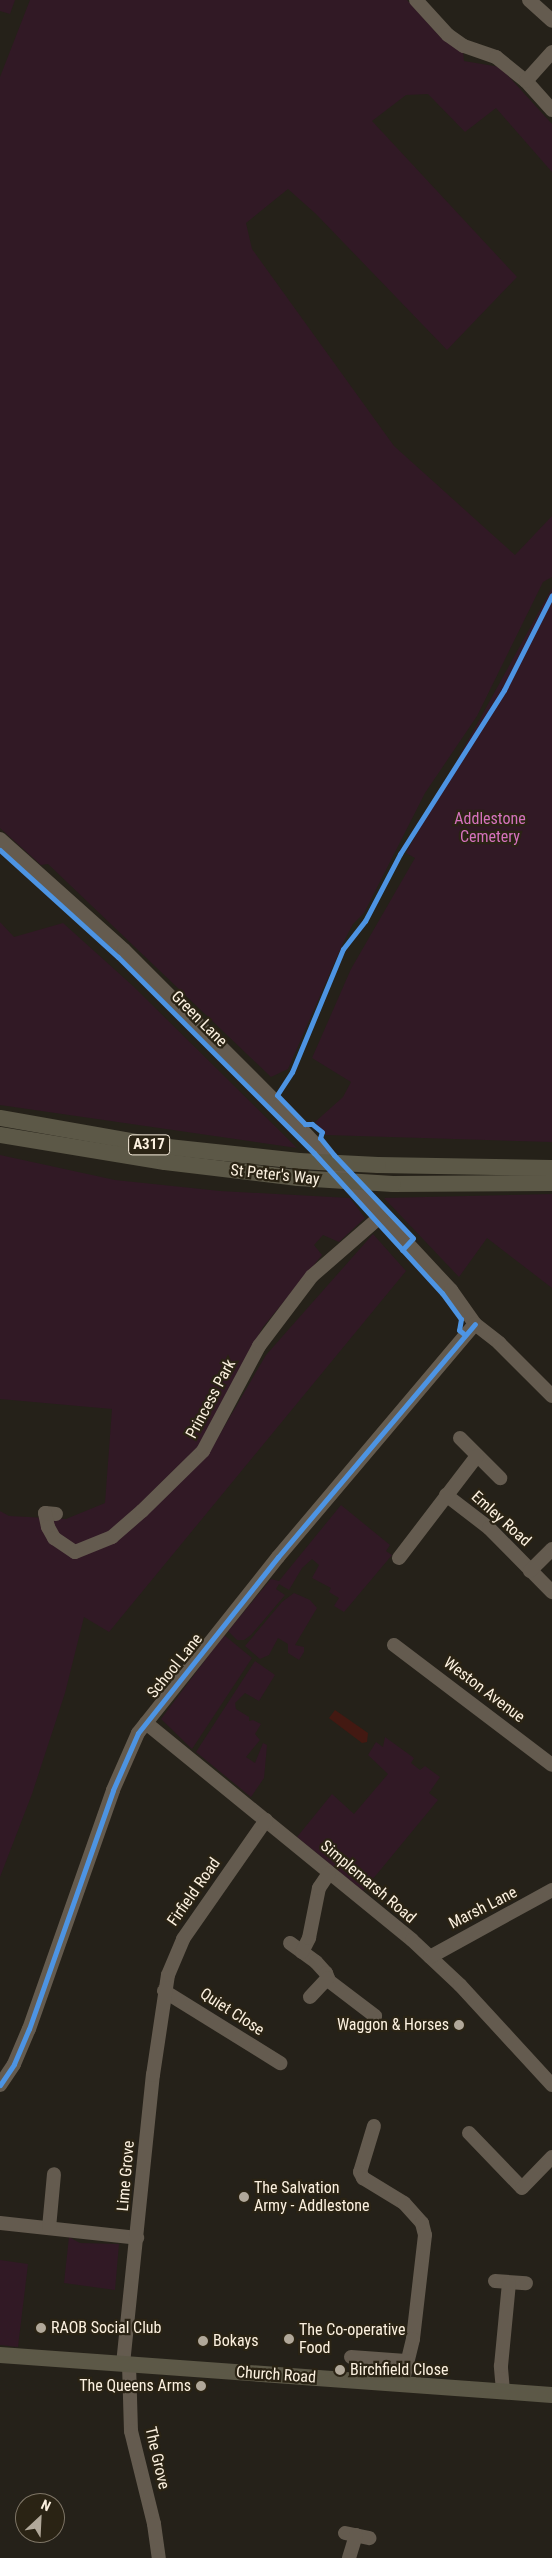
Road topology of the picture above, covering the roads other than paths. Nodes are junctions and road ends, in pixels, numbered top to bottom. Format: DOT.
graph roads {
  1 [pos="416,0"];
  2 [pos="529,0"];
  3 [pos="552,21"];
  4 [pos="552,52"];
  5 [pos="526,81"];
  6 [pos="552,110"];
  7 [pos="0,839"];
  8 [pos="0,1118"];
  9 [pos="0,1135"];
  10 [pos="552,1168"];
  11 [pos="552,1183"];
  12 [pos="381,1216"];
  13 [pos="475,1324"];
  14 [pos="552,1396"];
  15 [pos="460,1438"];
  16 [pos="477,1456"];
  17 [pos="500,1478"];
  18 [pos="446,1495"];
  19 [pos="56,1514"];
  20 [pos="552,1549"];
  21 [pos="398,1558"];
  22 [pos="530,1571"];
  23 [pos="552,1592"];
  24 [pos="394,1645"];
  25 [pos="146,1724"];
  26 [pos="552,1764"];
  27 [pos="266,1820"];
  28 [pos="329,1873"];
  29 [pos="552,1890"];
  30 [pos="290,1944"];
  31 [pos="302,1952"];
  32 [pos="430,1957"];
  33 [pos="328,1978"];
  34 [pos="164,1991"];
  35 [pos="310,1996"];
  36 [pos="375,2016"];
  37 [pos="280,2062"];
  38 [pos="0,2085"];
  39 [pos="552,2085"];
  40 [pos="374,2126"];
  41 [pos="469,2133"];
  42 [pos="552,2157"];
  43 [pos="54,2174"];
  44 [pos="0,2223"];
  45 [pos="49,2228"];
  46 [pos="137,2238"];
  47 [pos="495,2281"];
  48 [pos="526,2282"];
  49 [pos="509,2284"];
  50 [pos="0,2354"];
  51 [pos="351,2356"];
  52 [pos="406,2361"];
  53 [pos="126,2364"];
  54 [pos="402,2384"];
  55 [pos="503,2391"];
  56 [pos="552,2395"];
  57 [pos="357,2535"];
  58 [pos="159,2558"];
  59 [pos="349,2558"];
  1 -- 5 [label="street"];
  2 -- 3 [label="street"];
  4 -- 5 [label="street"];
  5 -- 6 [label="street"];
  7 -- 12 [label="street, Green Lane"];
  8 -- 10 [label="main road, St Peter's Way / A317, bridge"];
  9 -- 11 [label="main road, St Peter's Way / A317, bridge"];
  12 -- 13 [label="street, Green Lane"];
  12 -- 19 [label="street, Princess Park"];
  13 -- 14 [label="street, Green Lane"];
  13 -- 25 [label="street, School Lane"];
  15 -- 16 [label="street, Emley Road"];
  16 -- 17 [label="street, Emley Road"];
  16 -- 18 [label="street, Emley Road"];
  18 -- 21 [label="street, Emley Road"];
  18 -- 22 [label="street, Emley Road"];
  20 -- 22 [label="street, Emley Road"];
  22 -- 23 [label="street, Emley Road"];
  24 -- 26 [label="street, Weston Avenue"];
  25 -- 27 [label="street, Simplemarsh Road"];
  25 -- 38 [label="street, School Lane"];
  27 -- 28 [label="street, Simplemarsh Road"];
  27 -- 34 [label="street, Firfield Road"];
  28 -- 31 [label="street"];
  28 -- 32 [label="street, Simplemarsh Road"];
  29 -- 32 [label="street, Marsh Lane"];
  30 -- 31 [label="street"];
  31 -- 33 [label="street"];
  32 -- 39 [label="street, Simplemarsh Road"];
  33 -- 35 [label="street"];
  33 -- 36 [label="street"];
  34 -- 37 [label="street, Quiet Close"];
  34 -- 46 [label="street, Lime Grove"];
  40 -- 52 [label="street"];
  41 -- 42 [label="street"];
  43 -- 45 [label="street"];
  44 -- 45 [label="street"];
  45 -- 46 [label="street"];
  46 -- 53 [label="street, Lime Grove"];
  47 -- 49 [label="street"];
  48 -- 49 [label="street"];
  49 -- 55 [label="street"];
  50 -- 53 [label="main road, Church Road"];
  51 -- 52 [label="street"];
  52 -- 54 [label="street"];
  53 -- 54 [label="main road, Church Road"];
  53 -- 58 [label="street, The Grove"];
  54 -- 55 [label="main road, Church Road"];
  55 -- 56 [label="main road, Church Road"];
  57 -- 59 [label="street"];
}
